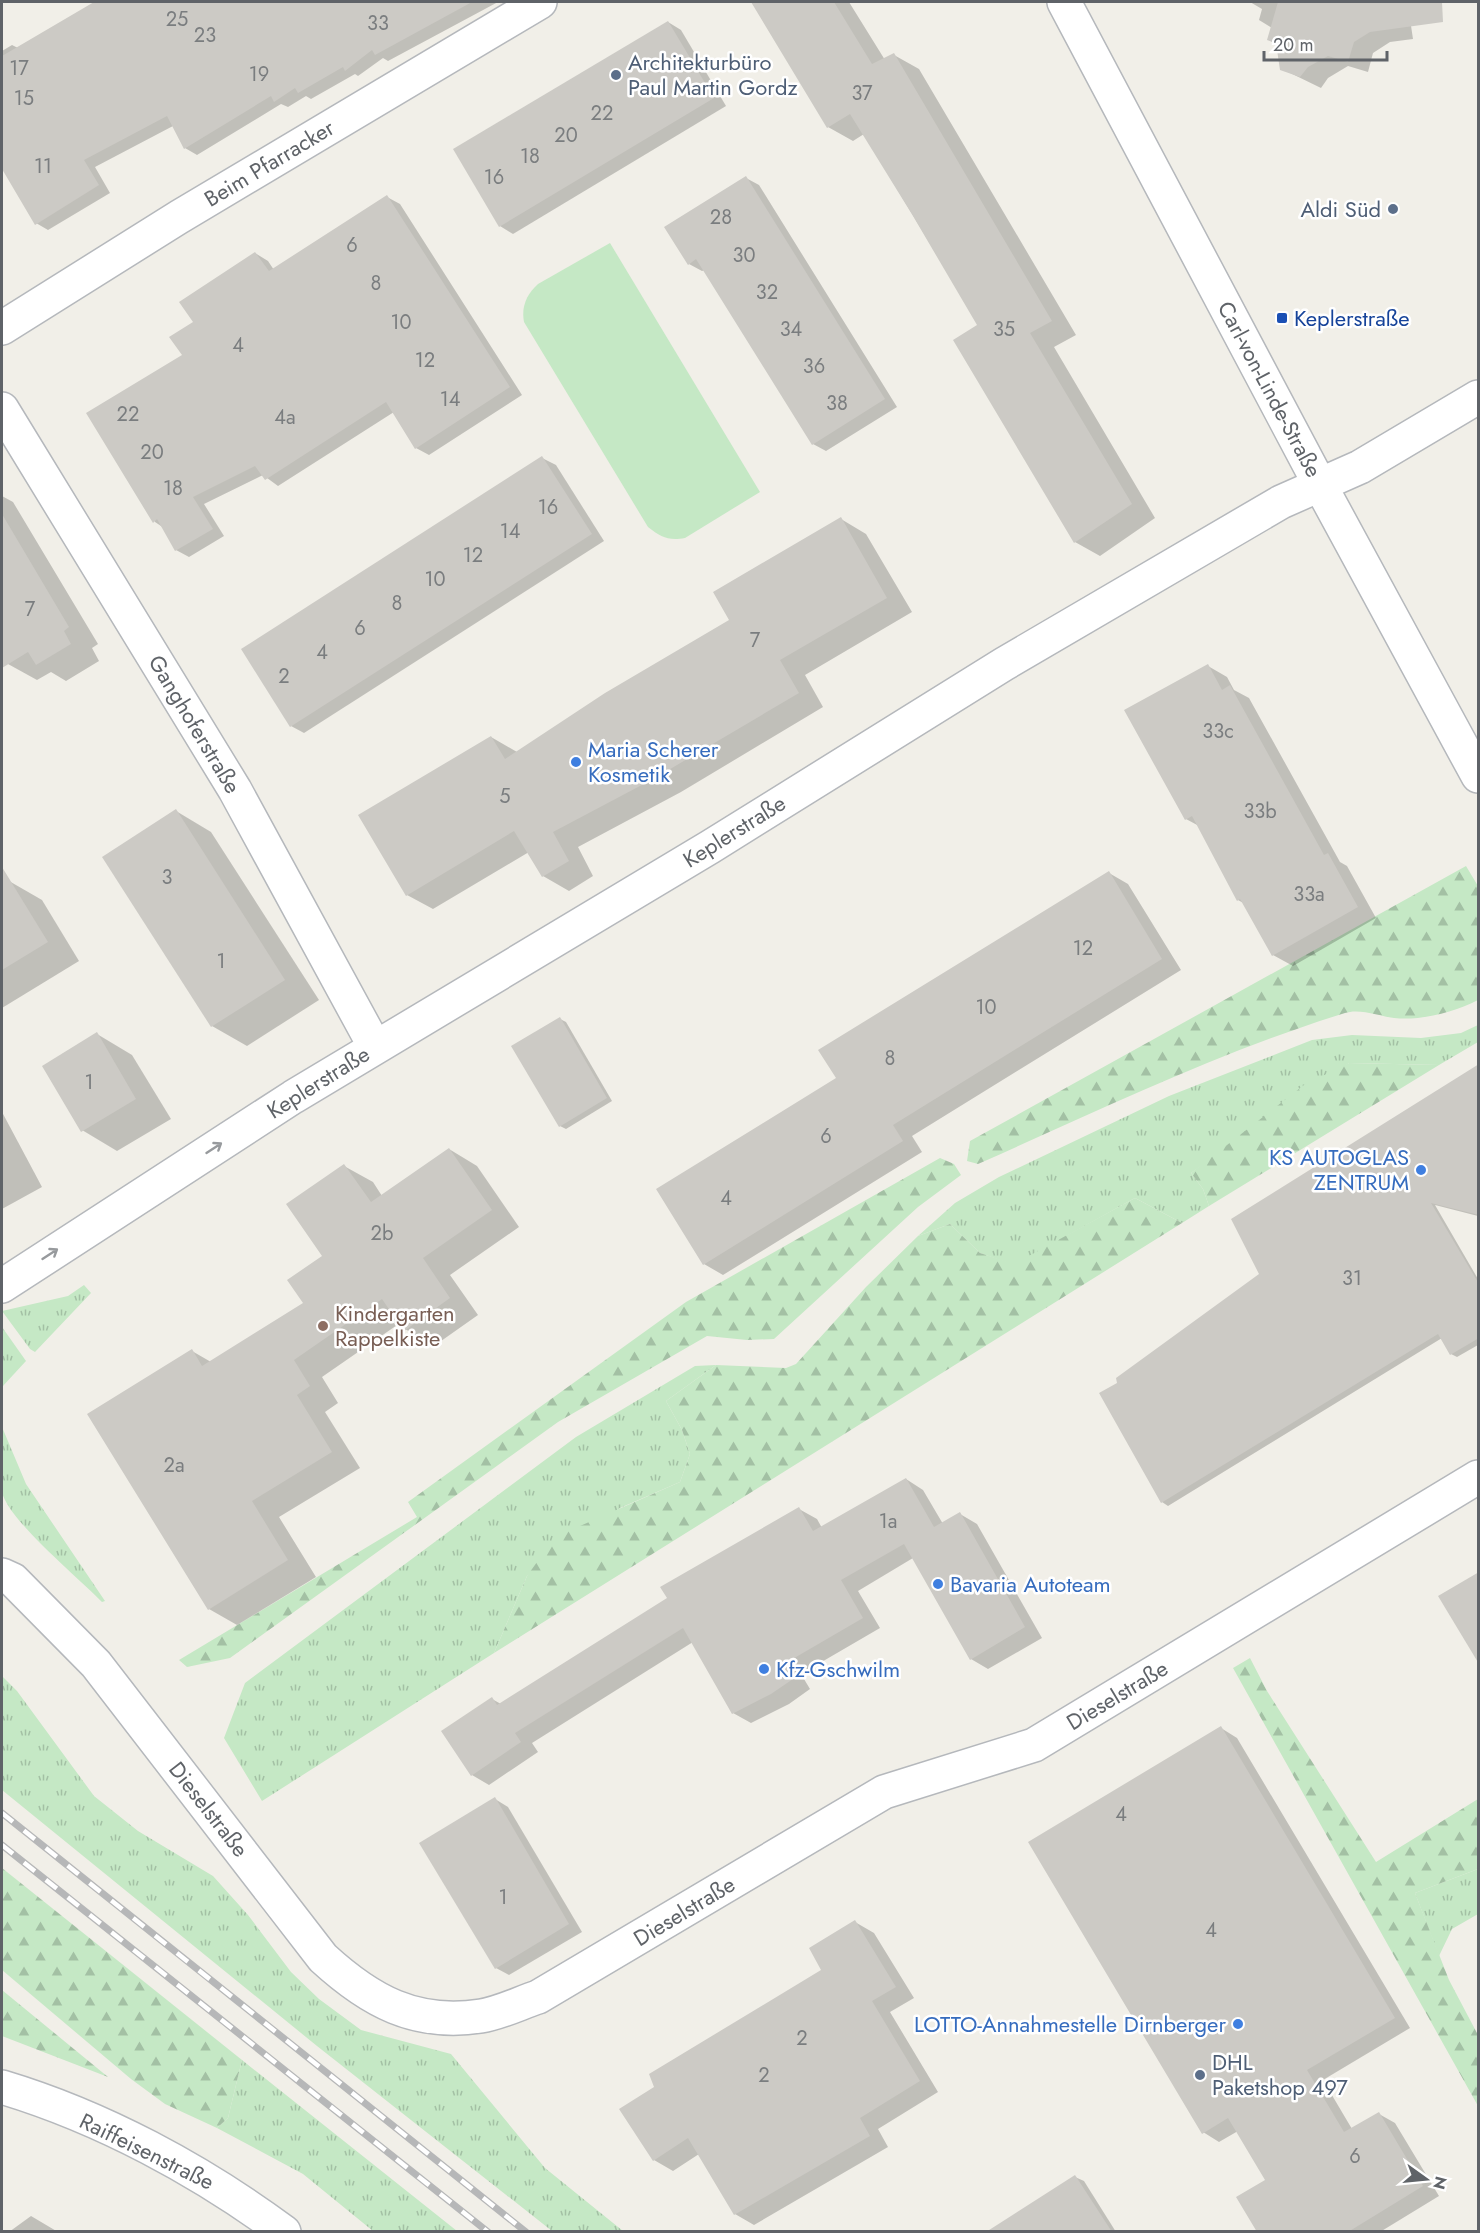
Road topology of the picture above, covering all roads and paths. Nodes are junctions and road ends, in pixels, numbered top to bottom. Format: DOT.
graph roads {
  1 [pos="540,2"];
  2 [pos="1064,2"];
  3 [pos="2,328"];
  4 [pos="1479,397"];
  5 [pos="2,409"];
  6 [pos="1320,485"];
  7 [pos="1479,776"];
  8 [pos="375,1047"];
  9 [pos="2,1286"];
  10 [pos="1479,1477"];
  11 [pos="2,1575"];
  12 [pos="2,2087"];
  13 [pos="284,2232"];
  1 -- 3 [label="street, Beim Pfarracker"];
  2 -- 6 [label="street, Carl-von-Linde-Straße"];
  4 -- 6 [label="street, Keplerstraße"];
  5 -- 8 [label="street, Ganghoferstraße"];
  6 -- 7 [label="street, Carl-von-Linde-Straße"];
  6 -- 8 [label="street, Keplerstraße"];
  9 -- 8 [label="street, Keplerstraße, one-way"];
  10 -- 11 [label="street, Dieselstraße"];
  12 -- 13 [label="street, Raiffeisenstraße"];
}
